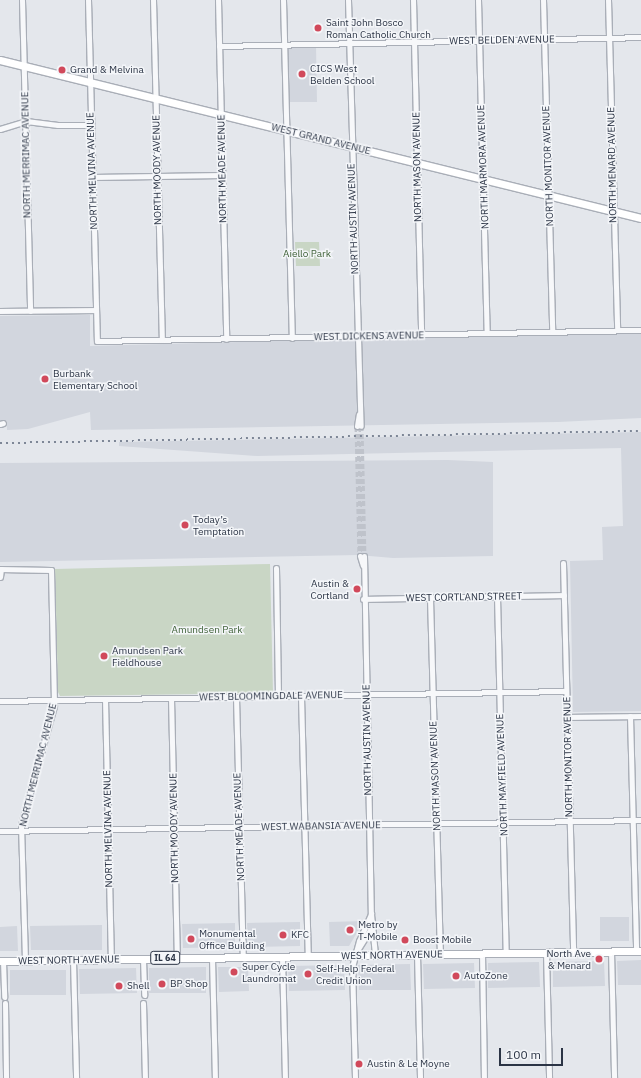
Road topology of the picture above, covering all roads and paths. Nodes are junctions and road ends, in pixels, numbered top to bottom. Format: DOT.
graph roads {
  1 [pos="22,0"];
  2 [pos="88,0"];
  3 [pos="153,0"];
  4 [pos="218,0"];
  5 [pos="283,0"];
  6 [pos="348,0"];
  7 [pos="413,0"];
  8 [pos="478,0"];
  9 [pos="543,0"];
  10 [pos="608,0"];
  11 [pos="641,37"];
  12 [pos="609,38"];
  13 [pos="544,39"];
  14 [pos="479,40"];
  15 [pos="414,42"];
  16 [pos="349,43"];
  17 [pos="284,44"];
  18 [pos="219,46"];
  19 [pos="0,60"];
  20 [pos="24,66"];
  21 [pos="90,83"];
  22 [pos="155,98"];
  23 [pos="220,114"];
  24 [pos="26,121"];
  25 [pos="91,125"];
  26 [pos="0,129"];
  27 [pos="286,130"];
  28 [pos="351,146"];
  29 [pos="417,162"];
  30 [pos="222,175"];
  31 [pos="157,176"];
  32 [pos="92,177"];
  33 [pos="483,179"];
  34 [pos="548,195"];
  35 [pos="613,211"];
  36 [pos="641,218"];
  37 [pos="96,310"];
  38 [pos="0,311"];
  39 [pos="30,311"];
  40 [pos="617,330"];
  41 [pos="641,330"];
  42 [pos="552,332"];
  43 [pos="487,333"];
  44 [pos="421,335"];
  45 [pos="357,336"];
  46 [pos="292,338"];
  47 [pos="226,339"];
  48 [pos="162,340"];
  49 [pos="97,341"];
  50 [pos="359,426"];
  51 [pos="362,556"];
  52 [pos="563,563"];
  53 [pos="276,568"];
  54 [pos="0,569"];
  55 [pos="0,577"];
  56 [pos="564,595"];
  57 [pos="497,596"];
  58 [pos="430,598"];
  59 [pos="363,599"];
  60 [pos="566,691"];
  61 [pos="500,692"];
  62 [pos="433,694"];
  63 [pos="366,695"];
  64 [pos="278,696"];
  65 [pos="301,696"];
  66 [pos="236,697"];
  67 [pos="171,698"];
  68 [pos="105,699"];
  69 [pos="0,700"];
  70 [pos="55,700"];
  71 [pos="630,716"];
  72 [pos="641,716"];
  73 [pos="567,717"];
  74 [pos="633,820"];
  75 [pos="641,820"];
  76 [pos="570,822"];
  77 [pos="503,823"];
  78 [pos="436,824"];
  79 [pos="369,825"];
  80 [pos="304,826"];
  81 [pos="239,827"];
  82 [pos="174,828"];
  83 [pos="108,829"];
  84 [pos="22,830"];
  85 [pos="0,831"];
  86 [pos="371,914"];
  87 [pos="372,926"];
  88 [pos="611,951"];
  89 [pos="638,951"];
  90 [pos="356,952"];
  91 [pos="546,952"];
  92 [pos="573,952"];
  93 [pos="482,953"];
  94 [pos="506,953"];
  95 [pos="417,954"];
  96 [pos="440,954"];
  97 [pos="374,955"];
  98 [pos="308,956"];
  99 [pos="243,957"];
  100 [pos="282,957"];
  101 [pos="177,958"];
  102 [pos="212,958"];
  103 [pos="111,959"];
  104 [pos="143,959"];
  105 [pos="73,960"];
  106 [pos="2,961"];
  107 [pos="25,961"];
  108 [pos="144,995"];
  109 [pos="143,1003"];
  110 [pos="6,1078"];
  111 [pos="76,1078"];
  112 [pos="145,1078"];
  113 [pos="215,1078"];
  114 [pos="285,1078"];
  115 [pos="355,1078"];
  116 [pos="420,1078"];
  117 [pos="484,1078"];
  118 [pos="549,1078"];
  119 [pos="614,1078"];
  1 -- 20 [label="street, NORTH MERRIMAC AVENUE"];
  2 -- 21 [label="street, NORTH MELVINA AVENUE"];
  3 -- 22 [label="street, NORTH MOODY AVENUE"];
  4 -- 18 [label="street, NORTH MEADE AVENUE"];
  5 -- 17 [label="street"];
  6 -- 16 [label="street, NORTH AUSTIN AVENUE"];
  7 -- 15 [label="street, NORTH MASON AVENUE"];
  8 -- 14 [label="street, NORTH MARMORA AVENUE"];
  9 -- 13 [label="street, NORTH MONITOR AVENUE"];
  10 -- 12 [label="street, NORTH MENARD AVENUE"];
  11 -- 12 [label="street, WEST BELDEN AVENUE"];
  12 -- 13 [label="street, WEST BELDEN AVENUE"];
  12 -- 35 [label="street, NORTH MENARD AVENUE"];
  13 -- 14 [label="street, WEST BELDEN AVENUE"];
  13 -- 34 [label="street, NORTH MONITOR AVENUE"];
  14 -- 15 [label="street, WEST BELDEN AVENUE"];
  14 -- 33 [label="street, NORTH MARMORA AVENUE"];
  15 -- 16 [label="street, WEST BELDEN AVENUE"];
  15 -- 29 [label="street, NORTH MASON AVENUE"];
  16 -- 17 [label="street, WEST BELDEN AVENUE"];
  16 -- 28 [label="street, NORTH AUSTIN AVENUE"];
  17 -- 18 [label="street, WEST BELDEN AVENUE"];
  17 -- 27 [label="street"];
  18 -- 23 [label="street, NORTH MEADE AVENUE"];
  19 -- 20 [label="main road, WEST GRAND AVENUE"];
  20 -- 21 [label="main road, WEST GRAND AVENUE"];
  20 -- 24 [label="street, NORTH MERRIMAC AVENUE"];
  21 -- 22 [label="main road, WEST GRAND AVENUE"];
  21 -- 25 [label="street, NORTH MELVINA AVENUE"];
  22 -- 23 [label="main road, WEST GRAND AVENUE"];
  22 -- 31 [label="street, NORTH MOODY AVENUE"];
  23 -- 27 [label="main road, WEST GRAND AVENUE"];
  23 -- 30 [label="street, NORTH MEADE AVENUE"];
  24 -- 25 [label="street"];
  24 -- 26 [label="street"];
  24 -- 39 [label="street, NORTH MERRIMAC AVENUE"];
  25 -- 32 [label="street, NORTH MELVINA AVENUE"];
  27 -- 28 [label="main road, WEST GRAND AVENUE"];
  27 -- 46 [label="street"];
  28 -- 29 [label="main road, WEST GRAND AVENUE"];
  28 -- 45 [label="street, NORTH AUSTIN AVENUE"];
  29 -- 33 [label="main road, WEST GRAND AVENUE"];
  29 -- 44 [label="street, NORTH MASON AVENUE"];
  30 -- 31 [label="street"];
  30 -- 47 [label="street, NORTH MEADE AVENUE"];
  31 -- 32 [label="street"];
  31 -- 48 [label="street, NORTH MOODY AVENUE"];
  32 -- 37 [label="street, NORTH MELVINA AVENUE"];
  33 -- 34 [label="main road, WEST GRAND AVENUE"];
  33 -- 43 [label="street, NORTH MARMORA AVENUE"];
  34 -- 35 [label="main road, WEST GRAND AVENUE"];
  34 -- 42 [label="street, NORTH MONITOR AVENUE"];
  35 -- 36 [label="main road, WEST GRAND AVENUE"];
  35 -- 40 [label="street, NORTH MENARD AVENUE"];
  37 -- 39 [label="street"];
  37 -- 49 [label="street, NORTH MELVINA AVENUE"];
  38 -- 39 [label="street"];
  40 -- 41 [label="street, WEST DICKENS AVENUE"];
  40 -- 42 [label="street, WEST DICKENS AVENUE"];
  42 -- 43 [label="street, WEST DICKENS AVENUE"];
  43 -- 44 [label="street, WEST DICKENS AVENUE"];
  44 -- 45 [label="street, WEST DICKENS AVENUE"];
  45 -- 46 [label="street, WEST DICKENS AVENUE"];
  45 -- 50 [label="street, NORTH AUSTIN AVENUE"];
  46 -- 47 [label="street, WEST DICKENS AVENUE"];
  47 -- 48 [label="street, WEST DICKENS AVENUE"];
  48 -- 49 [label="street, WEST DICKENS AVENUE"];
  51 -- 59 [label="street, NORTH AUSTIN AVENUE"];
  52 -- 56 [label="street, NORTH MONITOR AVENUE"];
  53 -- 64 [label="street"];
  54 -- 55 [label="street"];
  54 -- 70 [label="street, NORTH MERRIMAC AVENUE"];
  56 -- 57 [label="street, WEST CORTLAND STREET"];
  56 -- 60 [label="street, NORTH MONITOR AVENUE"];
  57 -- 58 [label="street, WEST CORTLAND STREET"];
  57 -- 61 [label="street, NORTH MAYFIELD AVENUE"];
  58 -- 59 [label="street, WEST CORTLAND STREET"];
  58 -- 62 [label="street, NORTH MASON AVENUE"];
  59 -- 63 [label="street, NORTH AUSTIN AVENUE"];
  60 -- 61 [label="street, WEST BLOOMINGDALE AVENUE"];
  60 -- 73 [label="street, NORTH MONITOR AVENUE"];
  61 -- 62 [label="street, WEST BLOOMINGDALE AVENUE"];
  61 -- 77 [label="street, NORTH MAYFIELD AVENUE"];
  62 -- 63 [label="street, WEST BLOOMINGDALE AVENUE"];
  62 -- 78 [label="street, NORTH MASON AVENUE"];
  63 -- 65 [label="street, WEST BLOOMINGDALE AVENUE"];
  63 -- 79 [label="street, NORTH AUSTIN AVENUE"];
  64 -- 65 [label="street, WEST BLOOMINGDALE AVENUE"];
  64 -- 66 [label="street, WEST BLOOMINGDALE AVENUE"];
  65 -- 80 [label="street"];
  66 -- 67 [label="street, WEST BLOOMINGDALE AVENUE"];
  66 -- 81 [label="street, NORTH MEADE AVENUE"];
  67 -- 68 [label="street, WEST BLOOMINGDALE AVENUE"];
  67 -- 82 [label="street, NORTH MOODY AVENUE"];
  68 -- 70 [label="street, WEST BLOOMINGDALE AVENUE"];
  68 -- 83 [label="street, NORTH MELVINA AVENUE"];
  69 -- 70 [label="street, WEST BLOOMINGDALE AVENUE"];
  70 -- 84 [label="street, NORTH MERRIMAC AVENUE"];
  71 -- 72 [label="street"];
  71 -- 73 [label="street"];
  71 -- 74 [label="street"];
  73 -- 76 [label="street, NORTH MONITOR AVENUE"];
  74 -- 75 [label="street, WEST WABANSIA AVENUE"];
  74 -- 76 [label="street, WEST WABANSIA AVENUE"];
  74 -- 89 [label="street"];
  76 -- 77 [label="street, WEST WABANSIA AVENUE"];
  76 -- 92 [label="street, NORTH MONITOR AVENUE"];
  77 -- 78 [label="street, WEST WABANSIA AVENUE"];
  77 -- 94 [label="street, NORTH MAYFIELD AVENUE"];
  78 -- 79 [label="street, WEST WABANSIA AVENUE"];
  78 -- 96 [label="street, NORTH MASON AVENUE"];
  79 -- 80 [label="street, WEST WABANSIA AVENUE"];
  79 -- 86 [label="street, NORTH AUSTIN AVENUE"];
  80 -- 81 [label="street, WEST WABANSIA AVENUE"];
  80 -- 98 [label="street"];
  81 -- 82 [label="street, WEST WABANSIA AVENUE"];
  81 -- 99 [label="street, NORTH MEADE AVENUE"];
  82 -- 83 [label="street, WEST WABANSIA AVENUE"];
  82 -- 101 [label="street, NORTH MOODY AVENUE"];
  83 -- 84 [label="street, WEST WABANSIA AVENUE"];
  83 -- 103 [label="street, NORTH MELVINA AVENUE"];
  84 -- 85 [label="street, WEST WABANSIA AVENUE"];
  84 -- 107 [label="street, NORTH MERRIMAC AVENUE"];
  86 -- 87 [label="street, NORTH AUSTIN AVENUE"];
  86 -- 90 [label="street, NORTH AUSTIN AVENUE"];
  87 -- 90 [label="street"];
  87 -- 97 [label="street, NORTH AUSTIN AVENUE"];
  88 -- 89 [label="main road, WEST NORTH AVENUE / IL 64"];
  88 -- 92 [label="main road, WEST NORTH AVENUE / IL 64"];
  88 -- 119 [label="street"];
  90 -- 97 [label="main road, WEST NORTH AVENUE / IL 64"];
  90 -- 98 [label="main road, WEST NORTH AVENUE / IL 64"];
  90 -- 115 [label="street"];
  91 -- 92 [label="main road, WEST NORTH AVENUE / IL 64"];
  91 -- 94 [label="main road, WEST NORTH AVENUE / IL 64"];
  91 -- 118 [label="street"];
  93 -- 94 [label="main road, WEST NORTH AVENUE / IL 64"];
  93 -- 96 [label="main road, WEST NORTH AVENUE / IL 64"];
  93 -- 117 [label="street"];
  95 -- 96 [label="main road, WEST NORTH AVENUE / IL 64"];
  95 -- 97 [label="main road, WEST NORTH AVENUE / IL 64"];
  95 -- 116 [label="street"];
  98 -- 100 [label="main road, WEST NORTH AVENUE / IL 64"];
  99 -- 100 [label="main road, WEST NORTH AVENUE / IL 64"];
  99 -- 102 [label="main road, WEST NORTH AVENUE / IL 64"];
  100 -- 114 [label="street"];
  101 -- 102 [label="main road, WEST NORTH AVENUE / IL 64"];
  101 -- 104 [label="main road, WEST NORTH AVENUE / IL 64"];
  102 -- 113 [label="street"];
  103 -- 104 [label="main road, WEST NORTH AVENUE / IL 64"];
  103 -- 105 [label="main road, WEST NORTH AVENUE / IL 64"];
  104 -- 108 [label="street"];
  105 -- 107 [label="main road, WEST NORTH AVENUE / IL 64"];
  105 -- 111 [label="street"];
  106 -- 107 [label="main road, WEST NORTH AVENUE / IL 64"];
  106 -- 110 [label="street"];
  109 -- 112 [label="street"];
}
